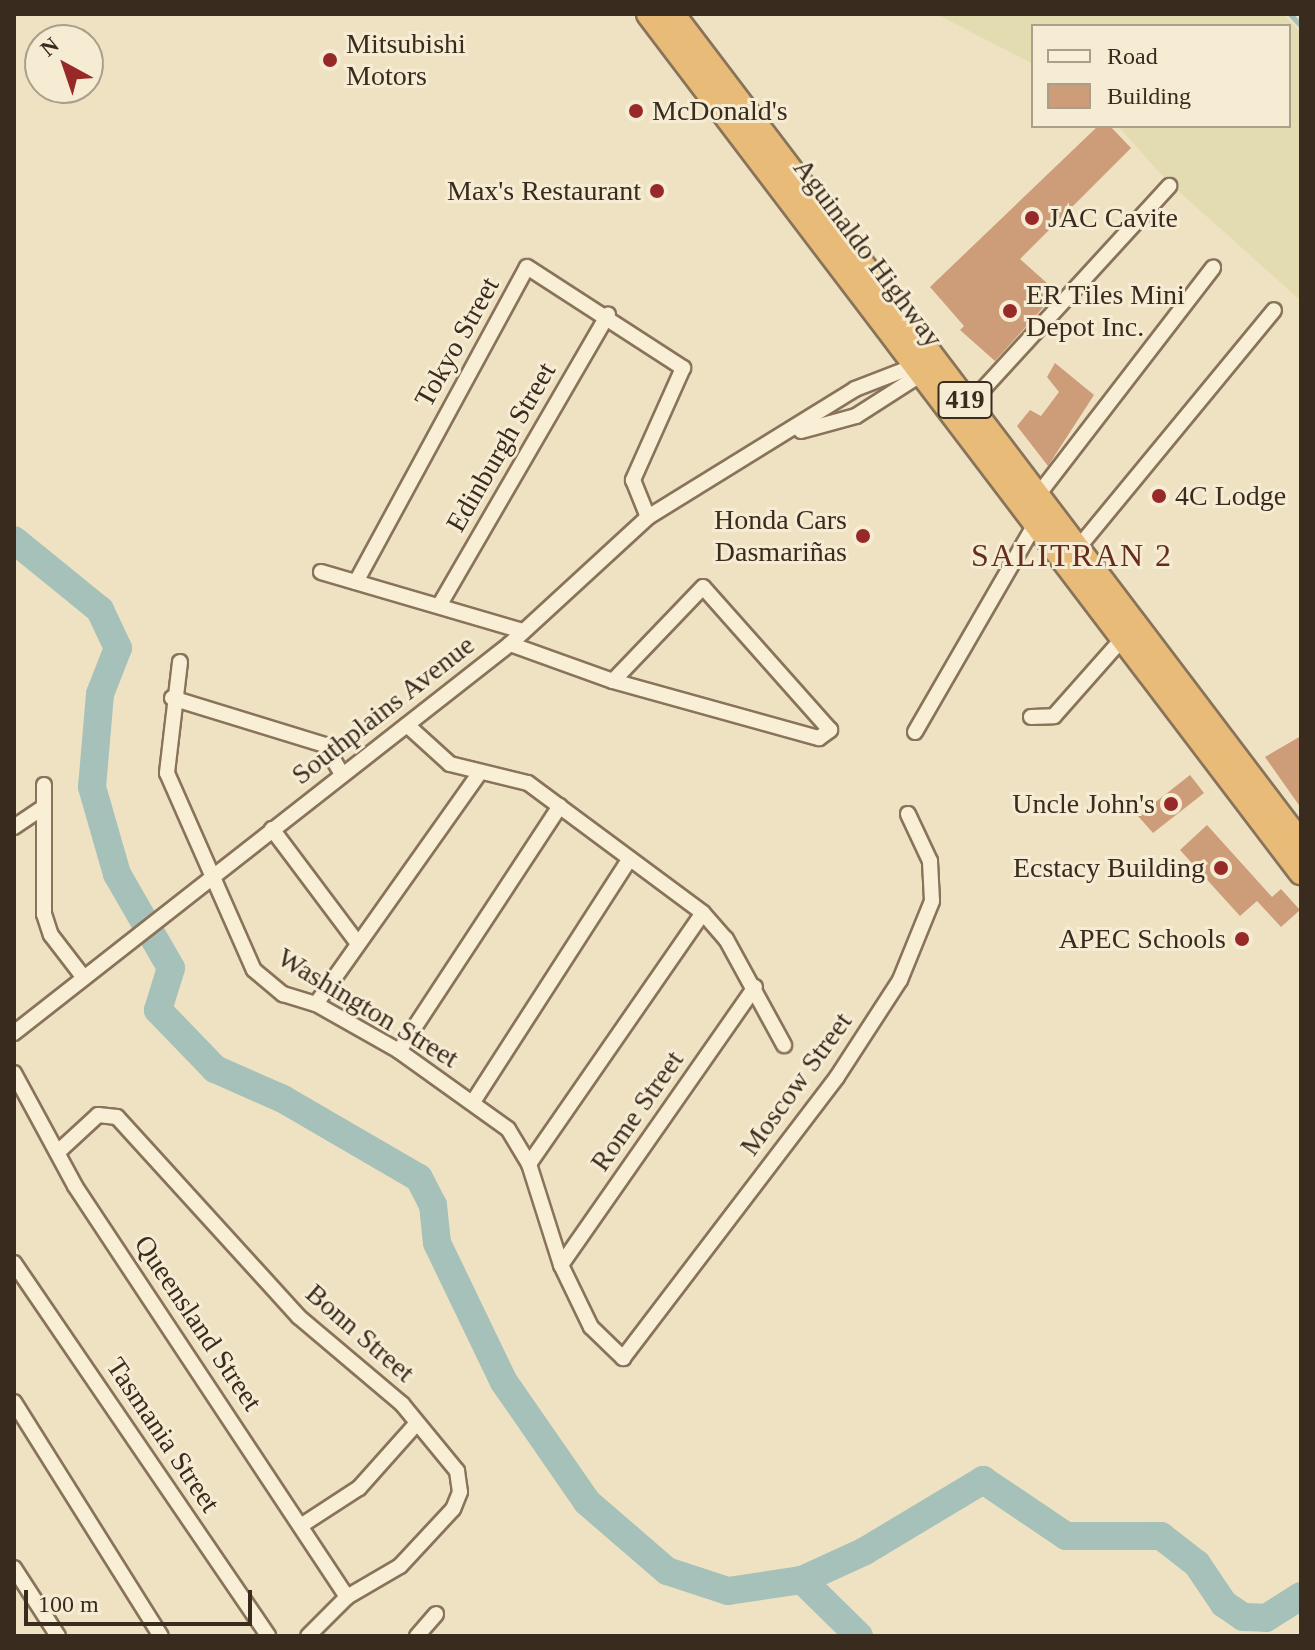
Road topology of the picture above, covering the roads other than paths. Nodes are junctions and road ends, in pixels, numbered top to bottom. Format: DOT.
graph roads {
  1 [pos="649,14"];
  2 [pos="672,14"];
  3 [pos="1169,186"];
  4 [pos="1213,268"];
  5 [pos="1274,310"];
  6 [pos="608,315"];
  7 [pos="925,367"];
  8 [pos="962,411"];
  9 [pos="787,435"];
  10 [pos="1038,495"];
  11 [pos="648,517"];
  12 [pos="1035,524"];
  13 [pos="1078,548"];
  14 [pos="321,572"];
  15 [pos="356,582"];
  16 [pos="439,606"];
  17 [pos="523,631"];
  18 [pos="1123,638"];
  19 [pos="510,644"];
  20 [pos="180,662"];
  21 [pos="613,681"];
  22 [pos="172,698"];
  23 [pos="1031,717"];
  24 [pos="407,725"];
  25 [pos="915,732"];
  26 [pos="480,772"];
  27 [pos="342,775"];
  28 [pos="44,785"];
  29 [pos="560,806"];
  30 [pos="42,808"];
  31 [pos="908,814"];
  32 [pos="14,827"];
  33 [pos="272,829"];
  34 [pos="1301,844"];
  35 [pos="629,860"];
  36 [pos="1301,872"];
  37 [pos="209,877"];
  38 [pos="703,913"];
  39 [pos="356,941"];
  40 [pos="84,978"];
  41 [pos="755,987"];
  42 [pos="316,1004"];
  43 [pos="14,1033"];
  44 [pos="784,1045"];
  45 [pos="399,1051"];
  46 [pos="14,1073"];
  47 [pos="473,1102"];
  48 [pos="59,1151"];
  49 [pos="529,1164"];
  50 [pos="14,1263"];
  51 [pos="561,1265"];
  52 [pos="623,1358"];
  53 [pos="14,1402"];
  54 [pos="416,1424"];
  55 [pos="302,1525"];
  56 [pos="14,1568"];
  57 [pos="347,1597"];
  58 [pos="436,1614"];
  59 [pos="58,1636"];
  60 [pos="161,1636"];
  61 [pos="268,1636"];
  62 [pos="308,1636"];
  63 [pos="417,1636"];
  1 -- 7 [label="highway, Aguinaldo Highway / 419"];
  2 -- 7 [label="highway, Aguinaldo Highway / 419"];
  3 -- 8 [label="street"];
  4 -- 10 [label="street"];
  5 -- 13 [label="street"];
  6 -- 11 [label="street, Tokyo Street"];
  6 -- 15 [label="street, Tokyo Street"];
  6 -- 16 [label="street, Edinburgh Street"];
  7 -- 8 [label="highway, Aguinaldo Highway / 419"];
  7 -- 9 [label="street, Southplains Avenue"];
  7 -- 9 [label="street, Southplains Avenue"];
  8 -- 10 [label="highway, Aguinaldo Highway / 419"];
  8 -- 12 [label="highway, Aguinaldo Highway / 419"];
  9 -- 11 [label="street, Southplains Avenue"];
  10 -- 13 [label="highway, Aguinaldo Highway / 419"];
  11 -- 17 [label="street, Southplains Avenue"];
  12 -- 18 [label="highway, Aguinaldo Highway / 419"];
  12 -- 25 [label="street"];
  13 -- 34 [label="highway, Aguinaldo Highway / 419"];
  14 -- 15 [label="street"];
  15 -- 16 [label="street"];
  16 -- 17 [label="street"];
  17 -- 19 [label="street, Southplains Avenue"];
  18 -- 23 [label="street"];
  18 -- 36 [label="highway, Aguinaldo Highway / 419"];
  19 -- 21 [label="street"];
  19 -- 24 [label="street, Southplains Avenue"];
  20 -- 22 [label="street, Washington Street"];
  21 -- 21 [label="street"];
  22 -- 27 [label="street"];
  22 -- 37 [label="street, Washington Street"];
  24 -- 26 [label="street"];
  24 -- 27 [label="street, Southplains Avenue"];
  26 -- 29 [label="street"];
  26 -- 39 [label="street"];
  27 -- 33 [label="street, Southplains Avenue"];
  28 -- 30 [label="street"];
  29 -- 35 [label="street"];
  29 -- 45 [label="street"];
  30 -- 32 [label="street"];
  30 -- 40 [label="street"];
  31 -- 52 [label="street, Moscow Street"];
  33 -- 37 [label="street, Southplains Avenue"];
  33 -- 39 [label="street"];
  35 -- 38 [label="street"];
  35 -- 47 [label="street"];
  37 -- 40 [label="street, Southplains Avenue"];
  37 -- 42 [label="street, Washington Street"];
  38 -- 41 [label="street"];
  38 -- 49 [label="street"];
  39 -- 42 [label="street"];
  40 -- 43 [label="street, Southplains Avenue"];
  41 -- 44 [label="street"];
  41 -- 51 [label="street, Rome Street"];
  42 -- 45 [label="street, Washington Street"];
  45 -- 47 [label="street, Washington Street"];
  46 -- 48 [label="street, Queensland Street"];
  47 -- 49 [label="street, Washington Street"];
  48 -- 54 [label="street, Bonn Street"];
  48 -- 55 [label="street, Queensland Street"];
  49 -- 51 [label="street, Washington Street"];
  50 -- 61 [label="street, Tasmania Street"];
  51 -- 52 [label="street, Washington Street"];
  53 -- 60 [label="street"];
  54 -- 55 [label="street"];
  54 -- 57 [label="street, Bonn Street"];
  55 -- 57 [label="street, Queensland Street"];
  56 -- 59 [label="street"];
  57 -- 62 [label="street, Bonn Street"];
  58 -- 63 [label="street"];
}
